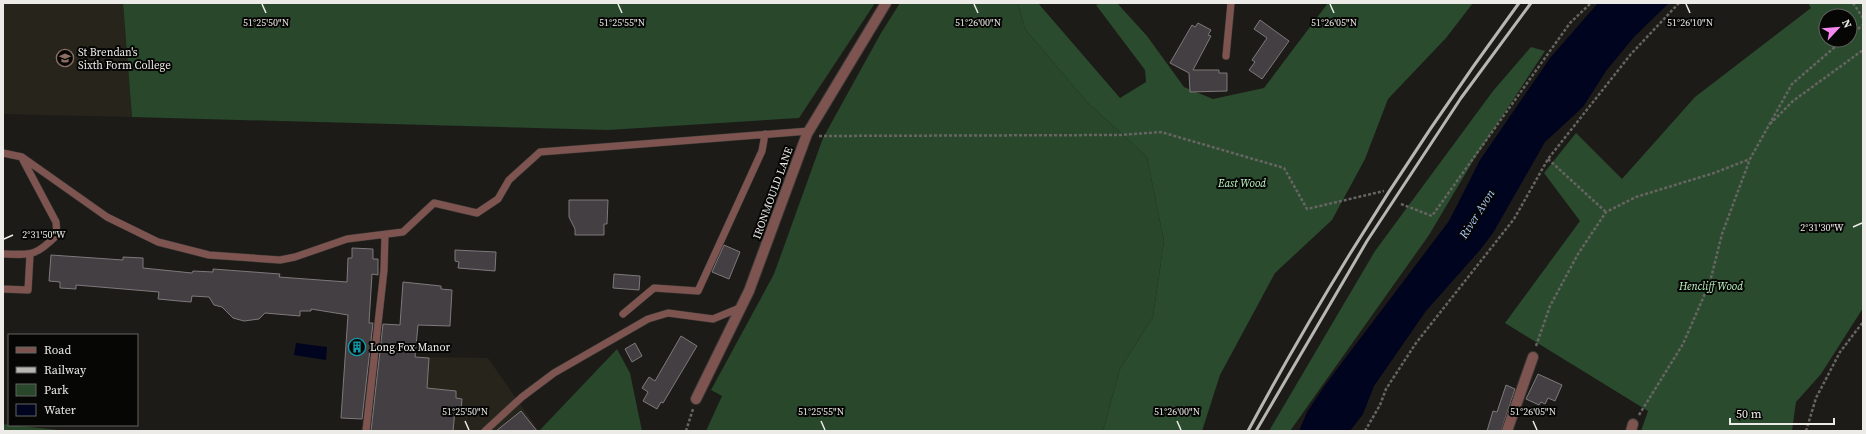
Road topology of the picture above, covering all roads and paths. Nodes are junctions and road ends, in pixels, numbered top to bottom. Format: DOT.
graph roads {
  1 [pos="886,3"];
  2 [pos="1232,3"];
  3 [pos="1591,3"];
  4 [pos="1679,3"];
  5 [pos="1853,3"];
  6 [pos="1863,18"];
  7 [pos="1834,48"];
  8 [pos="1863,50"];
  9 [pos="1226,56"];
  10 [pos="1768,127"];
  11 [pos="808,133"];
  12 [pos="765,134"];
  13 [pos="3,153"];
  14 [pos="22,157"];
  15 [pos="1548,159"];
  16 [pos="1750,159"];
  17 [pos="1384,191"];
  18 [pos="1401,204"];
  19 [pos="1606,212"];
  20 [pos="385,235"];
  21 [pos="3,254"];
  22 [pos="30,255"];
  23 [pos="3,289"];
  24 [pos="742,307"];
  25 [pos="623,314"];
  26 [pos="1863,322"];
  27 [pos="1533,357"];
  28 [pos="696,399"];
  29 [pos="1632,428"];
  30 [pos="366,431"];
  31 [pos="485,431"];
  32 [pos="686,431"];
  33 [pos="1364,431"];
  34 [pos="1507,431"];
  35 [pos="1806,431"];
  1 -- 11 [label="street, IRONMOULD LANE"];
  2 -- 9 [label="lane"];
  3 -- 18 [label="path"];
  4 -- 15 [label="path"];
  5 -- 6 [label="path"];
  7 -- 10 [label="path"];
  8 -- 10 [label="path"];
  10 -- 16 [label="path"];
  11 -- 12 [label="lane"];
  11 -- 17 [label="path"];
  11 -- 24 [label="street, IRONMOULD LANE"];
  12 -- 20 [label="lane"];
  12 -- 25 [label="lane"];
  13 -- 14 [label="lane"];
  14 -- 20 [label="lane"];
  14 -- 22 [label="lane"];
  15 -- 19 [label="path"];
  15 -- 33 [label="path"];
  16 -- 19 [label="path"];
  16 -- 29 [label="path"];
  19 -- 27 [label="path"];
  20 -- 30 [label="lane"];
  21 -- 22 [label="lane"];
  22 -- 23 [label="lane"];
  24 -- 28 [label="street, IRONMOULD LANE"];
  24 -- 31 [label="lane"];
  26 -- 35 [label="path"];
  27 -- 34 [label="street"];
  28 -- 32 [label="path"];
}
